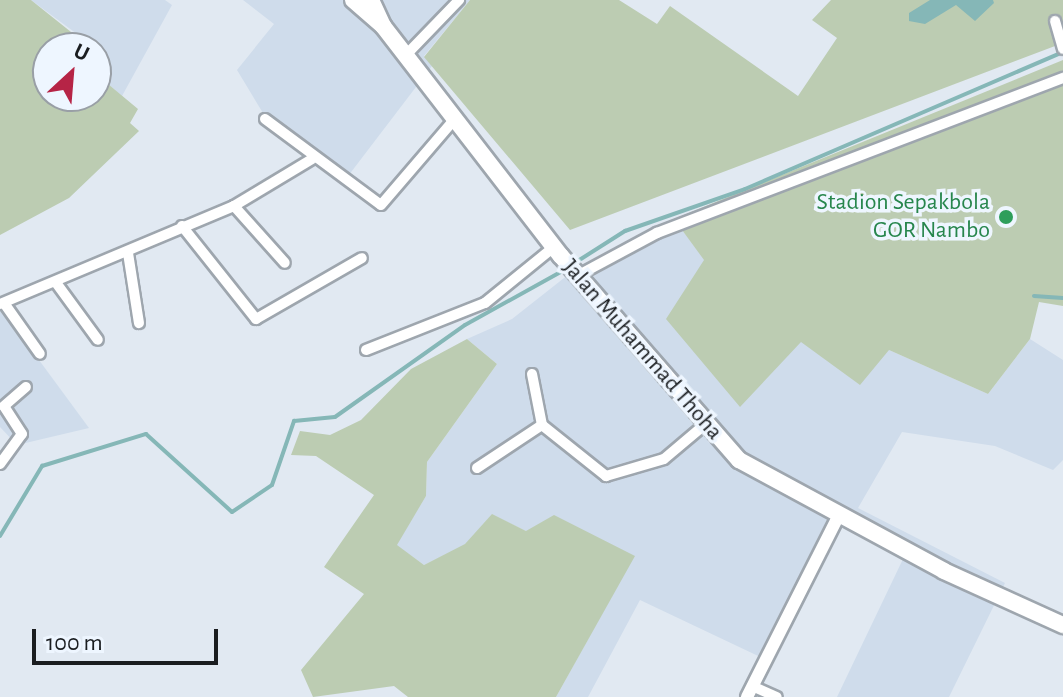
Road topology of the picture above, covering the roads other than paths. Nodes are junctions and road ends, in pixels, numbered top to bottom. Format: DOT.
graph roads {
  1 [pos="353,0"];
  2 [pos="371,0"];
  3 [pos="459,0"];
  4 [pos="1055,21"];
  5 [pos="383,26"];
  6 [pos="1062,46"];
  7 [pos="405,56"];
  8 [pos="1063,78"];
  9 [pos="265,119"];
  10 [pos="453,121"];
  11 [pos="312,159"];
  12 [pos="234,206"];
  13 [pos="182,226"];
  14 [pos="555,248"];
  15 [pos="128,253"];
  16 [pos="362,258"];
  17 [pos="285,263"];
  18 [pos="575,273"];
  19 [pos="57,284"];
  20 [pos="2,304"];
  21 [pos="139,323"];
  22 [pos="98,340"];
  23 [pos="366,350"];
  24 [pos="40,354"];
  25 [pos="532,374"];
  26 [pos="26,387"];
  27 [pos="542,425"];
  28 [pos="703,426"];
  29 [pos="0,464"];
  30 [pos="477,468"];
  31 [pos="838,517"];
  32 [pos="1063,625"];
  33 [pos="750,691"];
  34 [pos="777,697"];
  1 -- 5 [label="main road, Jalan Muhammad Thoha"];
  2 -- 5 [label="main road, Jalan Muhammad Thoha"];
  3 -- 7 [label="street"];
  4 -- 6 [label="street"];
  5 -- 7 [label="main road, Jalan Muhammad Thoha"];
  7 -- 10 [label="main road, Jalan Muhammad Thoha"];
  8 -- 18 [label="street"];
  9 -- 11 [label="street"];
  10 -- 11 [label="street"];
  10 -- 14 [label="main road, Jalan Muhammad Thoha"];
  11 -- 12 [label="street"];
  12 -- 13 [label="street"];
  12 -- 17 [label="street"];
  13 -- 15 [label="street"];
  13 -- 16 [label="street"];
  14 -- 18 [label="main road, Jalan Muhammad Thoha"];
  14 -- 23 [label="street"];
  15 -- 19 [label="street"];
  15 -- 21 [label="street"];
  18 -- 28 [label="main road, Jalan Muhammad Thoha"];
  19 -- 20 [label="street"];
  19 -- 22 [label="street"];
  20 -- 24 [label="street"];
  25 -- 27 [label="street"];
  26 -- 29 [label="street"];
  27 -- 28 [label="street"];
  27 -- 30 [label="street"];
  28 -- 31 [label="main road, Jalan Muhammad Thoha"];
  31 -- 32 [label="main road, Jalan Muhammad Thoha"];
  31 -- 33 [label="street"];
  33 -- 34 [label="street"];
}
